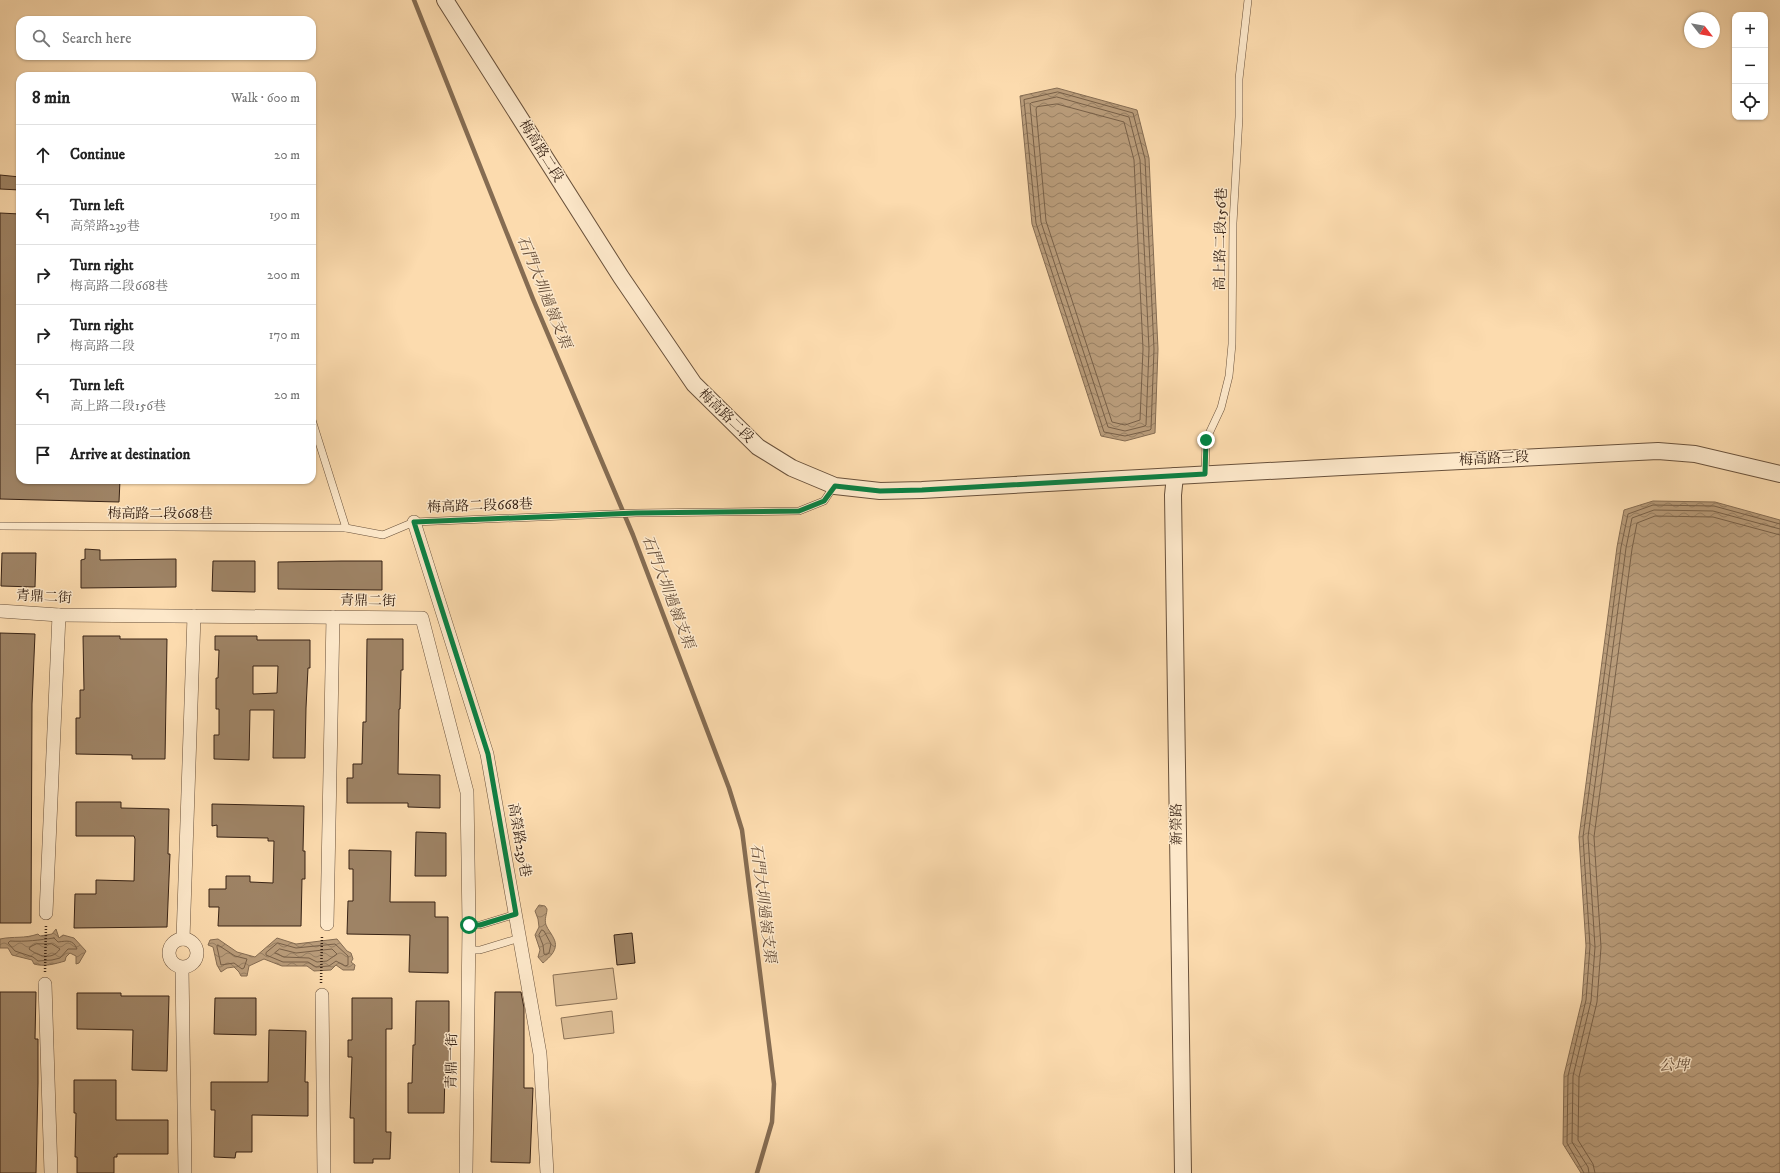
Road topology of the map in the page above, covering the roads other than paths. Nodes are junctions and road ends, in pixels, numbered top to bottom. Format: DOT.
graph roads {
  1 [pos="445,0"];
  2 [pos="1248,0"];
  3 [pos="316,433"];
  4 [pos="1205,474"];
  5 [pos="1780,474"];
  6 [pos="1176,476"];
  7 [pos="835,486"];
  8 [pos="414,522"];
  9 [pos="0,526"];
  10 [pos="346,528"];
  11 [pos="0,611"];
  12 [pos="59,615"];
  13 [pos="194,616"];
  14 [pos="334,617"];
  15 [pos="46,913"];
  16 [pos="516,914"];
  17 [pos="327,924"];
  18 [pos="469,925"];
  19 [pos="520,938"];
  20 [pos="183,939"];
  21 [pos="469,950"];
  22 [pos="182,968"];
  23 [pos="45,984"];
  24 [pos="322,995"];
  25 [pos="51,1173"];
  26 [pos="185,1173"];
  27 [pos="324,1173"];
  28 [pos="466,1173"];
  29 [pos="547,1173"];
  30 [pos="1183,1173"];
  1 -- 7 [label="street, 梅高路二段"];
  2 -- 4 [label="lane, 高上路二段156巷"];
  3 -- 10 [label="lane"];
  4 -- 5 [label="street, 梅高路三段"];
  4 -- 6 [label="street, 梅高路二段"];
  6 -- 7 [label="street, 梅高路二段"];
  6 -- 30 [label="street, 新榮路"];
  7 -- 8 [label="lane, 梅高路二段668巷"];
  8 -- 10 [label="lane, 梅高路二段668巷"];
  8 -- 16 [label="street, 高榮路239巷"];
  9 -- 10 [label="lane, 梅高路二段668巷"];
  11 -- 12 [label="street, 青鼎二街"];
  12 -- 13 [label="street, 青鼎二街"];
  12 -- 15 [label="street"];
  13 -- 14 [label="street, 青鼎二街"];
  13 -- 20 [label="street"];
  14 -- 17 [label="street"];
  14 -- 18 [label="street, 青鼎二街"];
  16 -- 18 [label="lane"];
  16 -- 19 [label="street, 高榮路239巷"];
  18 -- 21 [label="street, 青鼎一街"];
  19 -- 21 [label="lane"];
  19 -- 29 [label="street, 高榮路239巷"];
  20 -- 22 [label="street"];
  20 -- 22 [label="street"];
  21 -- 28 [label="street, 青鼎一街"];
  22 -- 26 [label="street"];
  23 -- 25 [label="street"];
  24 -- 27 [label="street"];
}
